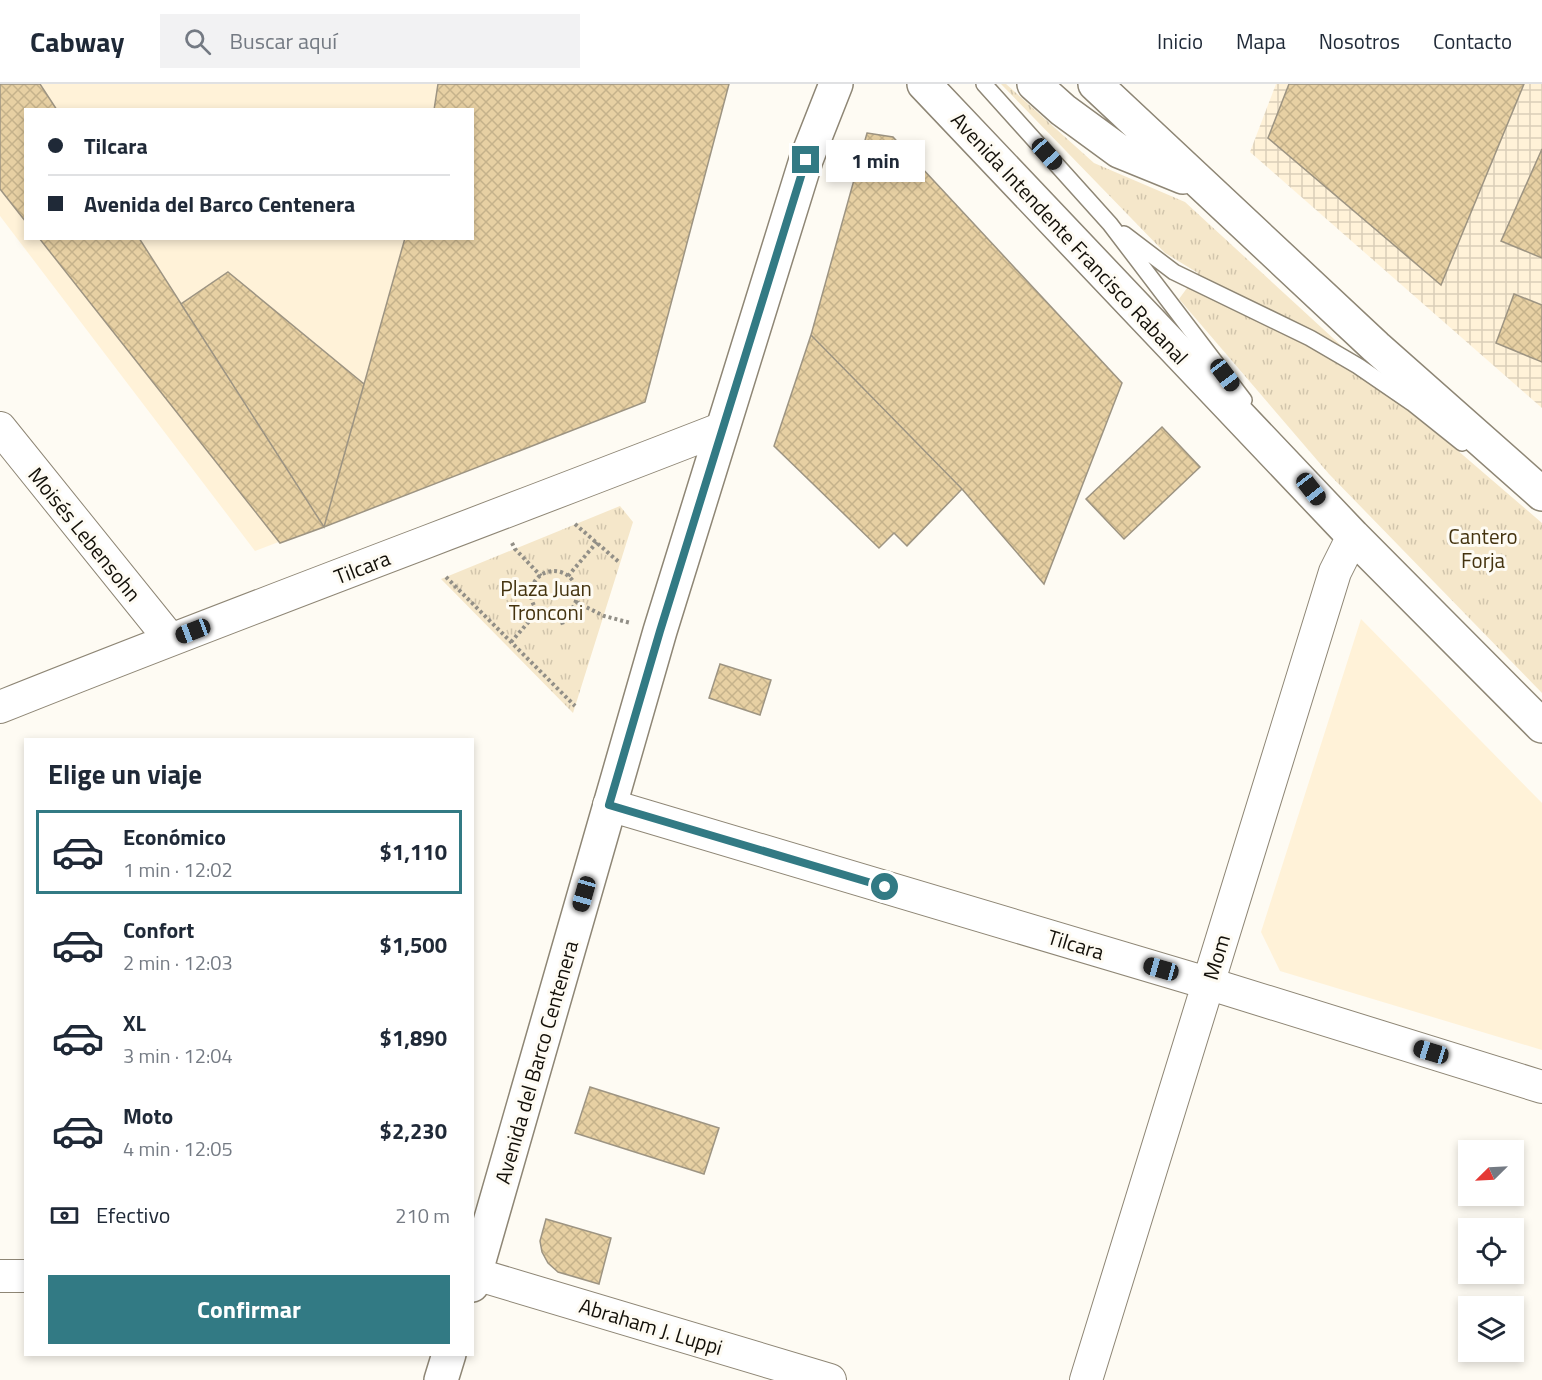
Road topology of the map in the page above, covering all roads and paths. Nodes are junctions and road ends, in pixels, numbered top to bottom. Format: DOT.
graph roads {
  1 [pos="836,84"];
  2 [pos="924,84"];
  3 [pos="984,84"];
  4 [pos="1034,84"];
  5 [pos="1095,84"];
  6 [pos="1201,184"];
  7 [pos="1110,224"];
  8 [pos="0,428"];
  9 [pos="723,428"];
  10 [pos="1542,494"];
  11 [pos="1542,503"];
  12 [pos="1326,508"];
  13 [pos="575,524"];
  14 [pos="1353,536"];
  15 [pos="597,542"];
  16 [pos="515,549"];
  17 [pos="620,563"];
  18 [pos="541,576"];
  19 [pos="568,576"];
  20 [pos="446,577"];
  21 [pos="576,602"];
  22 [pos="539,610"];
  23 [pos="560,616"];
  24 [pos="604,616"];
  25 [pos="563,625"];
  26 [pos="171,639"];
  27 [pos="511,642"];
  28 [pos="575,706"];
  29 [pos="0,707"];
  30 [pos="1542,726"];
  31 [pos="609,805"];
  32 [pos="1208,983"];
  33 [pos="1542,1087"];
  34 [pos="0,1276"];
  35 [pos="24,1276"];
  36 [pos="474,1277"];
  37 [pos="448,1356"];
  38 [pos="441,1380"];
  39 [pos="830,1380"];
  40 [pos="1086,1380"];
  1 -- 9 [label="main road, Avenida del Barco Centenera"];
  2 -- 12 [label="main road, Avenida Intendente Francisco Rabanal"];
  3 -- 7 [label="lane"];
  4 -- 6 [label="main road"];
  5 -- 6 [label="main road"];
  6 -- 10 [label="main road"];
  7 -- 11 [label="lane"];
  7 -- 12 [label="lane"];
  8 -- 26 [label="street, Moisés Lebensohn"];
  9 -- 26 [label="street, Tilcara"];
  9 -- 31 [label="main road, Avenida del Barco Centenera"];
  12 -- 14 [label="main road, Avenida Intendente Francisco Rabanal"];
  13 -- 15 [label="path"];
  14 -- 30 [label="main road, Avenida Intendente Francisco Rabanal"];
  14 -- 32 [label="street, Mom"];
  15 -- 17 [label="path"];
  15 -- 19 [label="path"];
  16 -- 18 [label="path"];
  18 -- 19 [label="path"];
  18 -- 22 [label="path"];
  19 -- 21 [label="path"];
  20 -- 27 [label="path"];
  21 -- 23 [label="path"];
  21 -- 24 [label="path"];
  22 -- 23 [label="path"];
  22 -- 27 [label="path"];
  23 -- 25 [label="path"];
  26 -- 29 [label="street, Tilcara"];
  27 -- 28 [label="path"];
  31 -- 32 [label="street, Tilcara"];
  31 -- 36 [label="main road, Avenida del Barco Centenera"];
  32 -- 33 [label="street, Tilcara"];
  32 -- 40 [label="street, Mom"];
  34 -- 35 [label="street"];
  36 -- 39 [label="street, Abraham J. Luppi"];
  37 -- 38 [label="main road"];
}
